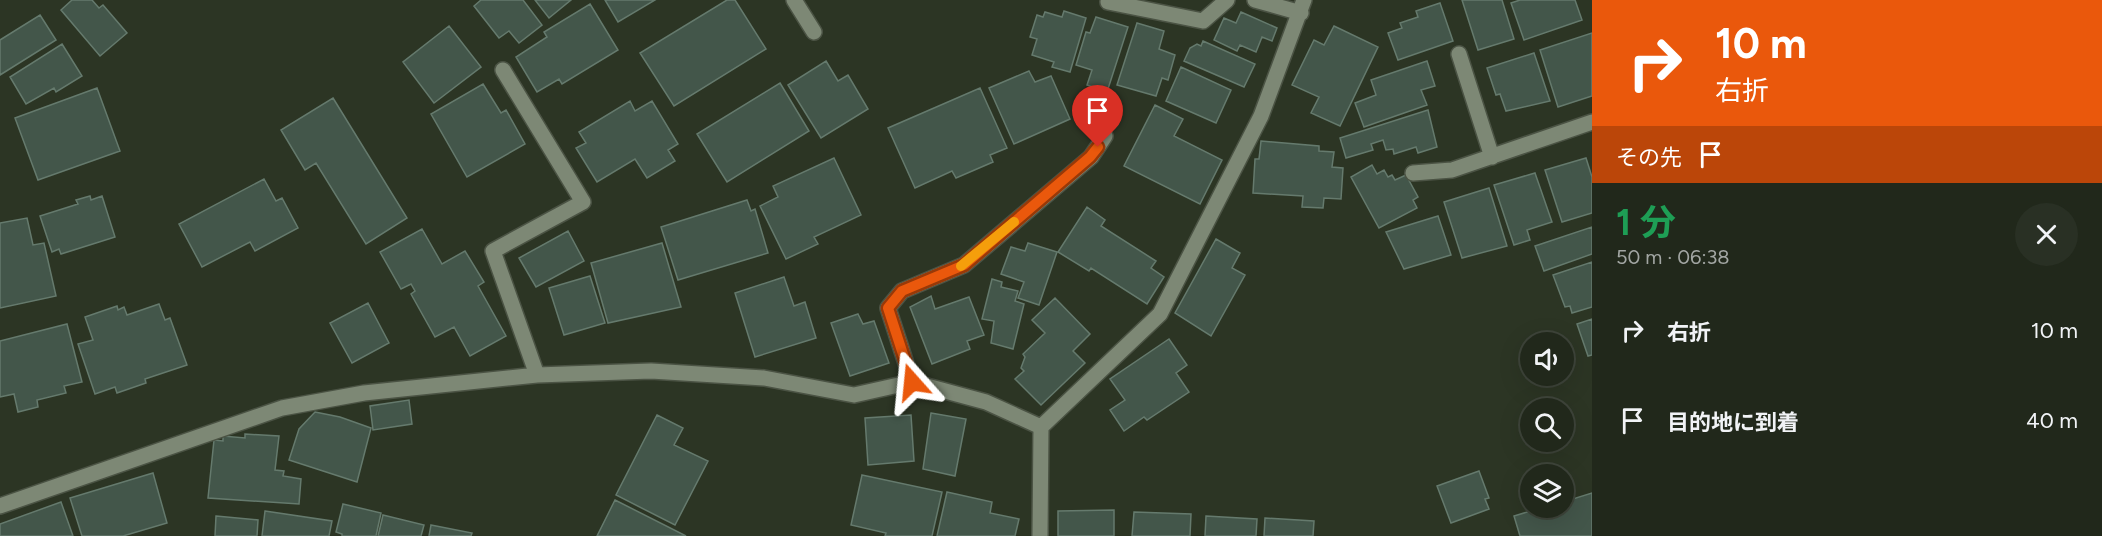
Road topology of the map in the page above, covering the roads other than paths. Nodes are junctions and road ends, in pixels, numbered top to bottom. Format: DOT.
graph roads {
  1 [pos="794,0"];
  2 [pos="1227,0"];
  3 [pos="1255,0"];
  4 [pos="1108,2"];
  5 [pos="1302,6"];
  6 [pos="814,32"];
  7 [pos="1458,54"];
  8 [pos="503,70"];
  9 [pos="1592,122"];
  10 [pos="1105,136"];
  11 [pos="1492,157"];
  12 [pos="1413,173"];
  13 [pos="537,375"];
  14 [pos="912,382"];
  15 [pos="1041,427"];
  16 [pos="0,506"];
  17 [pos="1040,536"];
  1 -- 6 [label="street"];
  2 -- 4 [label="street"];
  3 -- 5 [label="street"];
  5 -- 15 [label="street"];
  7 -- 11 [label="street"];
  8 -- 13 [label="street"];
  9 -- 11 [label="street"];
  10 -- 14 [label="street"];
  11 -- 12 [label="street"];
  13 -- 14 [label="street"];
  13 -- 16 [label="street"];
  14 -- 15 [label="street"];
  15 -- 17 [label="street"];
}
